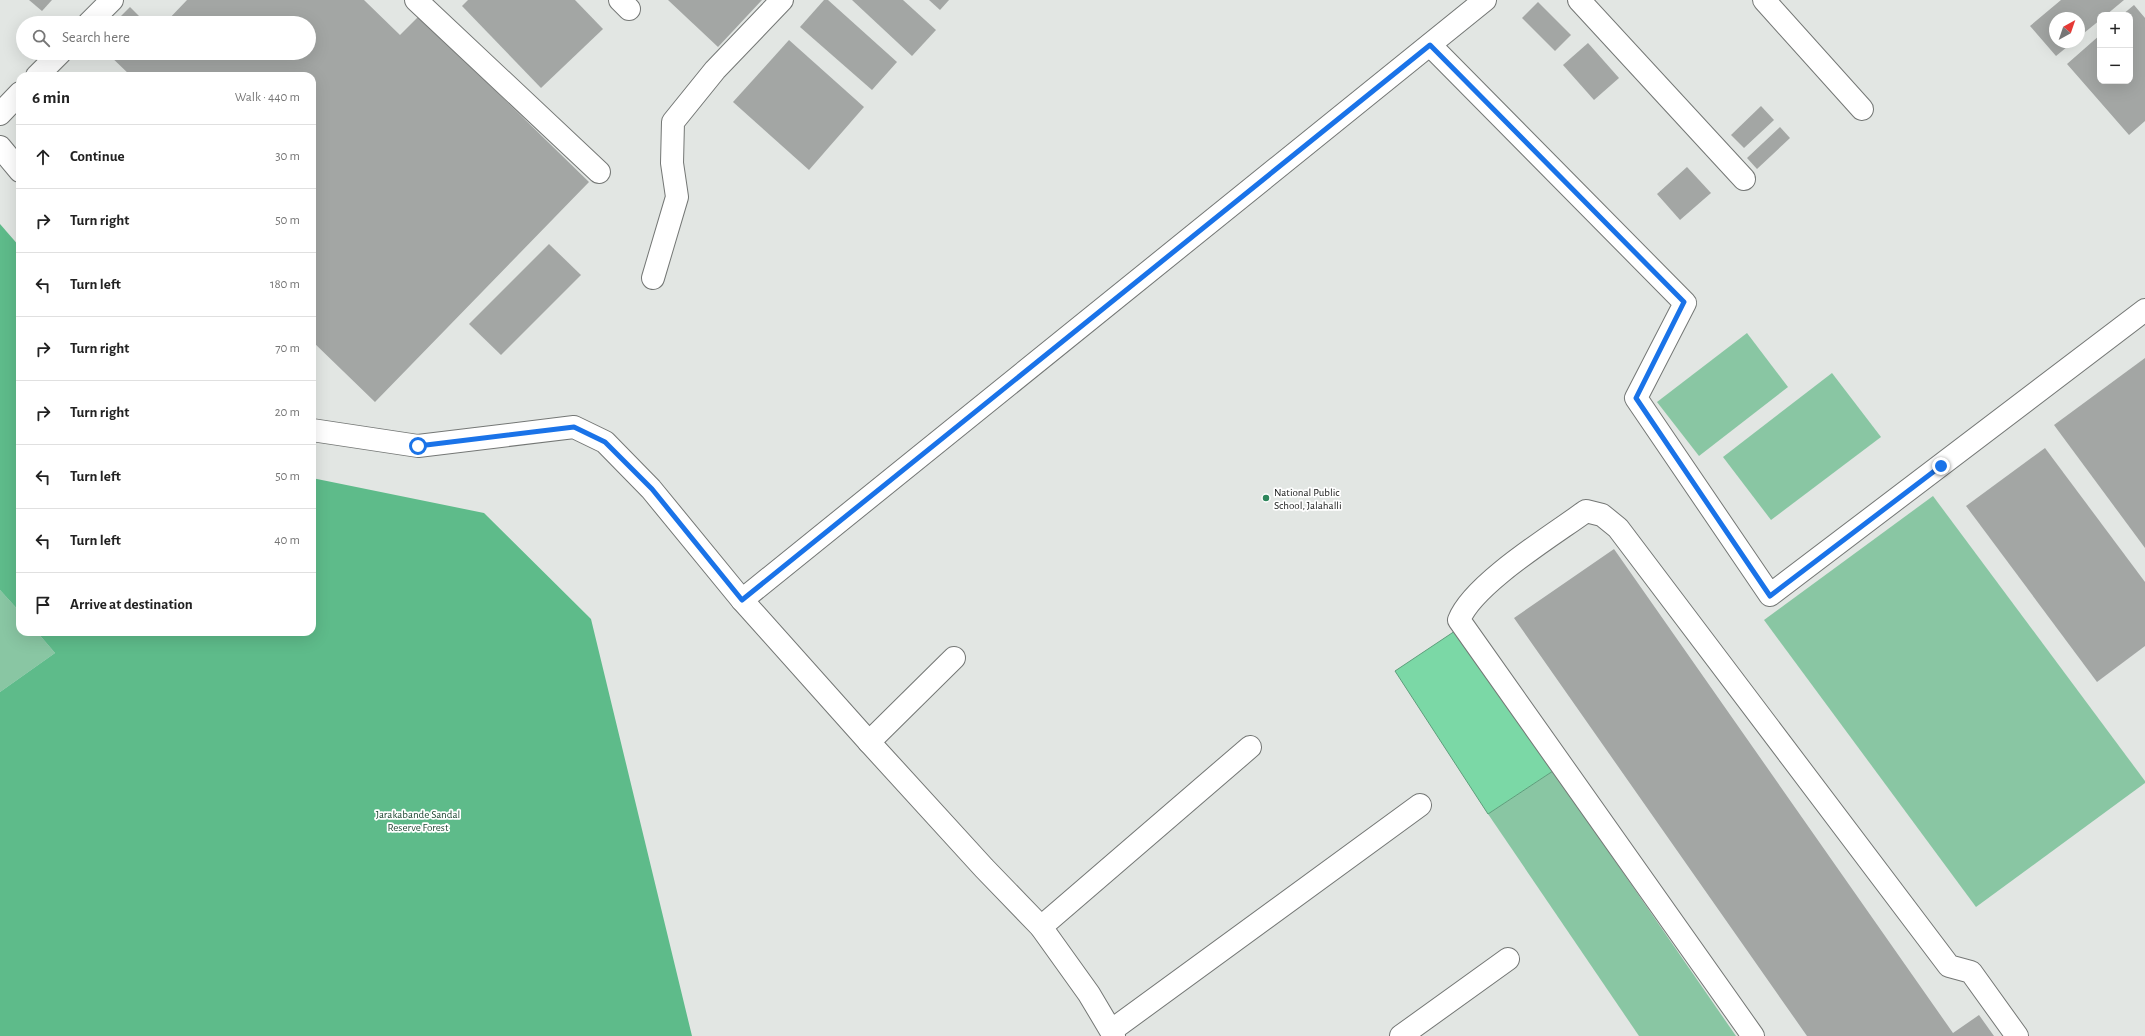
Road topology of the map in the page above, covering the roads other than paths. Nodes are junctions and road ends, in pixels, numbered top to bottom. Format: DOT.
graph roads {
  1 [pos="112,0"];
  2 [pos="416,0"];
  3 [pos="782,0"];
  4 [pos="1579,0"];
  5 [pos="1764,0"];
  6 [pos="1482,3"];
  7 [pos="96,16"];
  8 [pos="1430,45"];
  9 [pos="53,60"];
  10 [pos="41,72"];
  11 [pos="16,98"];
  12 [pos="1862,109"];
  13 [pos="0,114"];
  14 [pos="0,147"];
  15 [pos="16,166"];
  16 [pos="599,172"];
  17 [pos="1744,179"];
  18 [pos="653,278"];
  19 [pos="2145,310"];
  20 [pos="316,431"];
  21 [pos="742,600"];
  22 [pos="954,658"];
  23 [pos="869,742"];
  24 [pos="1250,747"];
  25 [pos="1420,805"];
  26 [pos="1041,927"];
  27 [pos="1508,959"];
  28 [pos="1113,1033"];
  29 [pos="1401,1036"];
  30 [pos="1753,1036"];
  31 [pos="2017,1036"];
  1 -- 7 [label="street"];
  2 -- 16 [label="street"];
  3 -- 18 [label="street"];
  4 -- 17 [label="street"];
  5 -- 12 [label="street"];
  6 -- 8 [label="street"];
  8 -- 19 [label="street"];
  8 -- 21 [label="street"];
  9 -- 10 [label="street"];
  11 -- 13 [label="street"];
  14 -- 15 [label="street"];
  20 -- 21 [label="street"];
  21 -- 23 [label="street"];
  22 -- 23 [label="street"];
  23 -- 26 [label="street"];
  24 -- 26 [label="street"];
  25 -- 28 [label="street"];
  26 -- 28 [label="street"];
  27 -- 29 [label="street"];
  30 -- 31 [label="street"];
}
